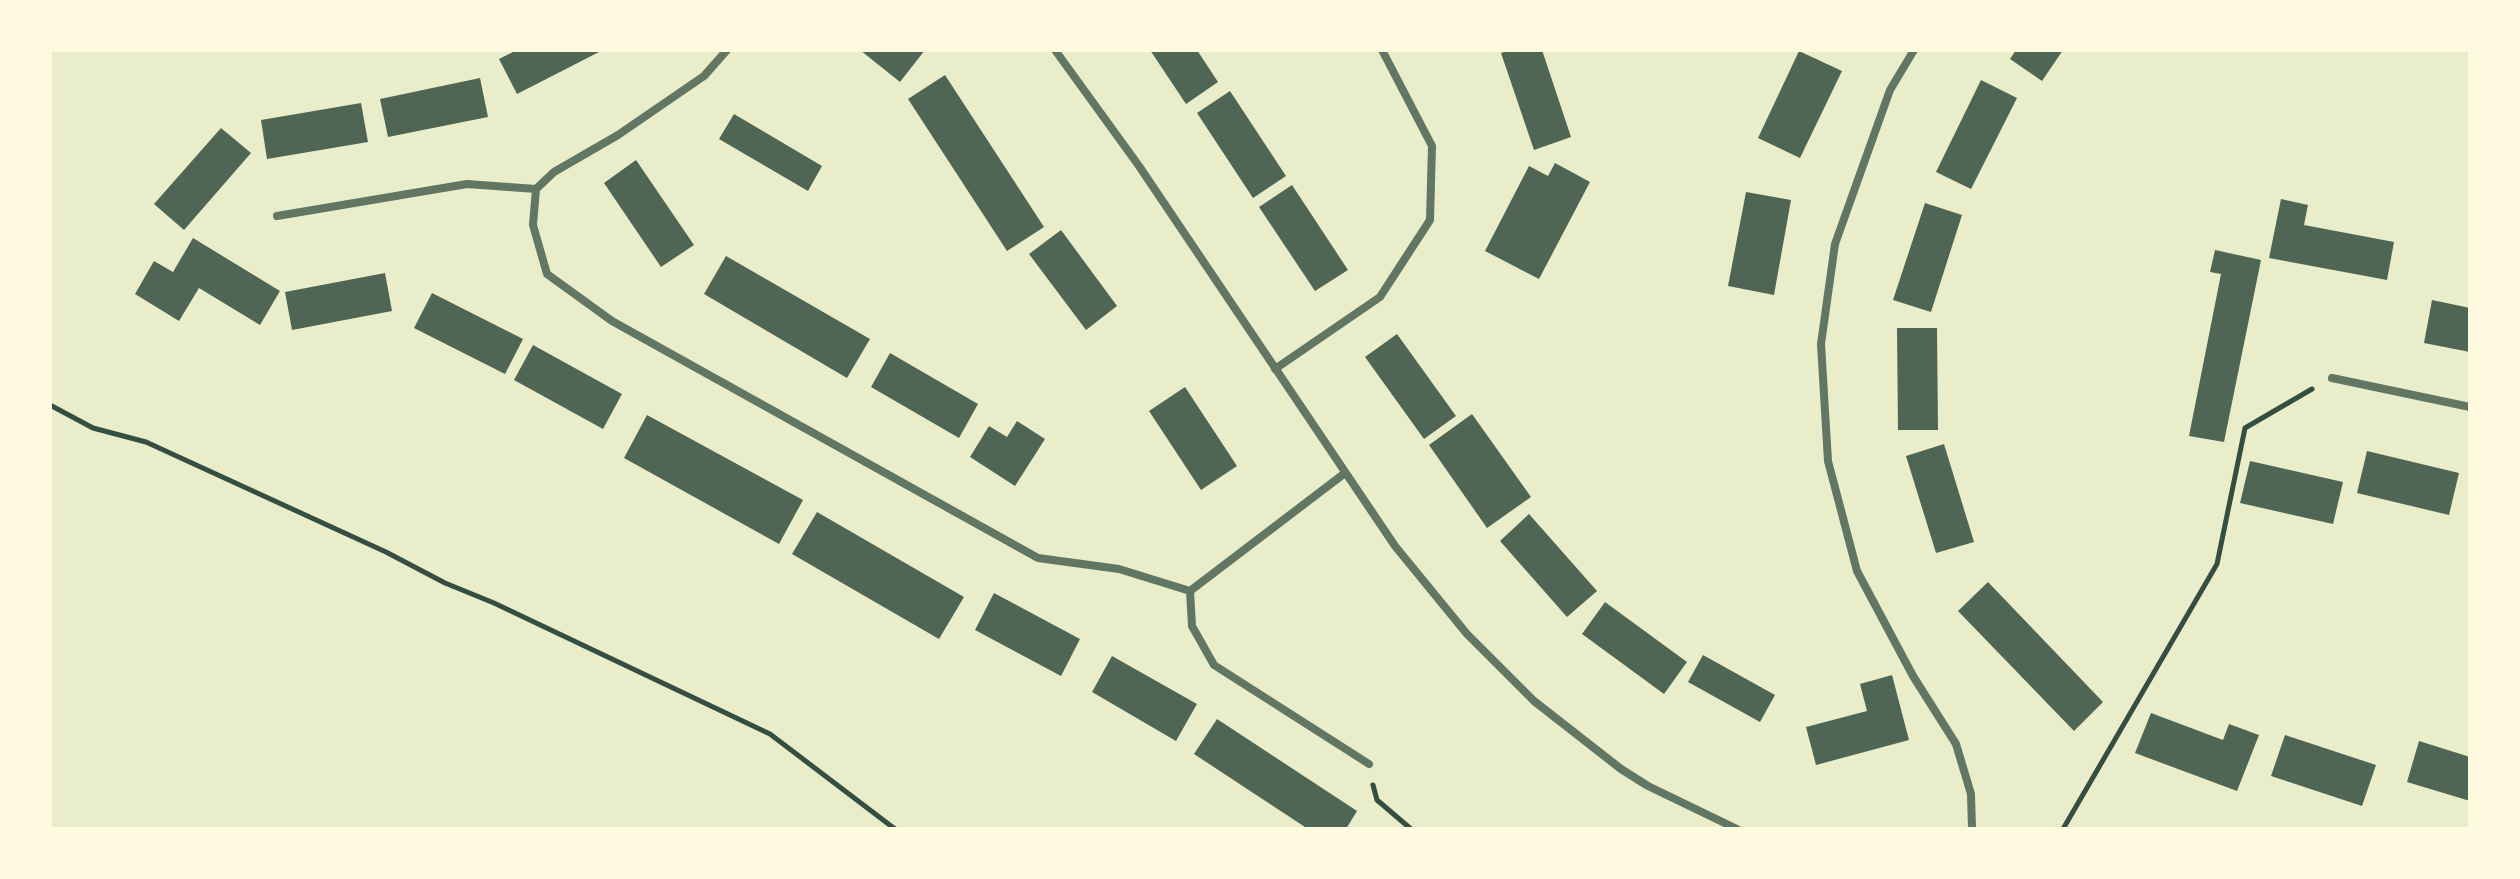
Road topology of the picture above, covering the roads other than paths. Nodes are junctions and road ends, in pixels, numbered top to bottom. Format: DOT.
graph roads {
  1 [pos="727,50"];
  2 [pos="1055,50"];
  3 [pos="1382,50"];
  4 [pos="1914,50"];
  5 [pos="536,189"];
  6 [pos="277,216"];
  7 [pos="1275,369"];
  8 [pos="2332,378"];
  9 [pos="2470,407"];
  10 [pos="1345,473"];
  11 [pos="1190,591"];
  12 [pos="1369,764"];
  13 [pos="1737,829"];
  14 [pos="1972,829"];
  1 -- 5 [label="street"];
  2 -- 7 [label="street"];
  3 -- 7 [label="street"];
  4 -- 14 [label="street"];
  5 -- 6 [label="street"];
  5 -- 11 [label="street"];
  7 -- 10 [label="street"];
  8 -- 9 [label="street"];
  10 -- 11 [label="street"];
  10 -- 13 [label="street"];
  11 -- 12 [label="street"];
}
